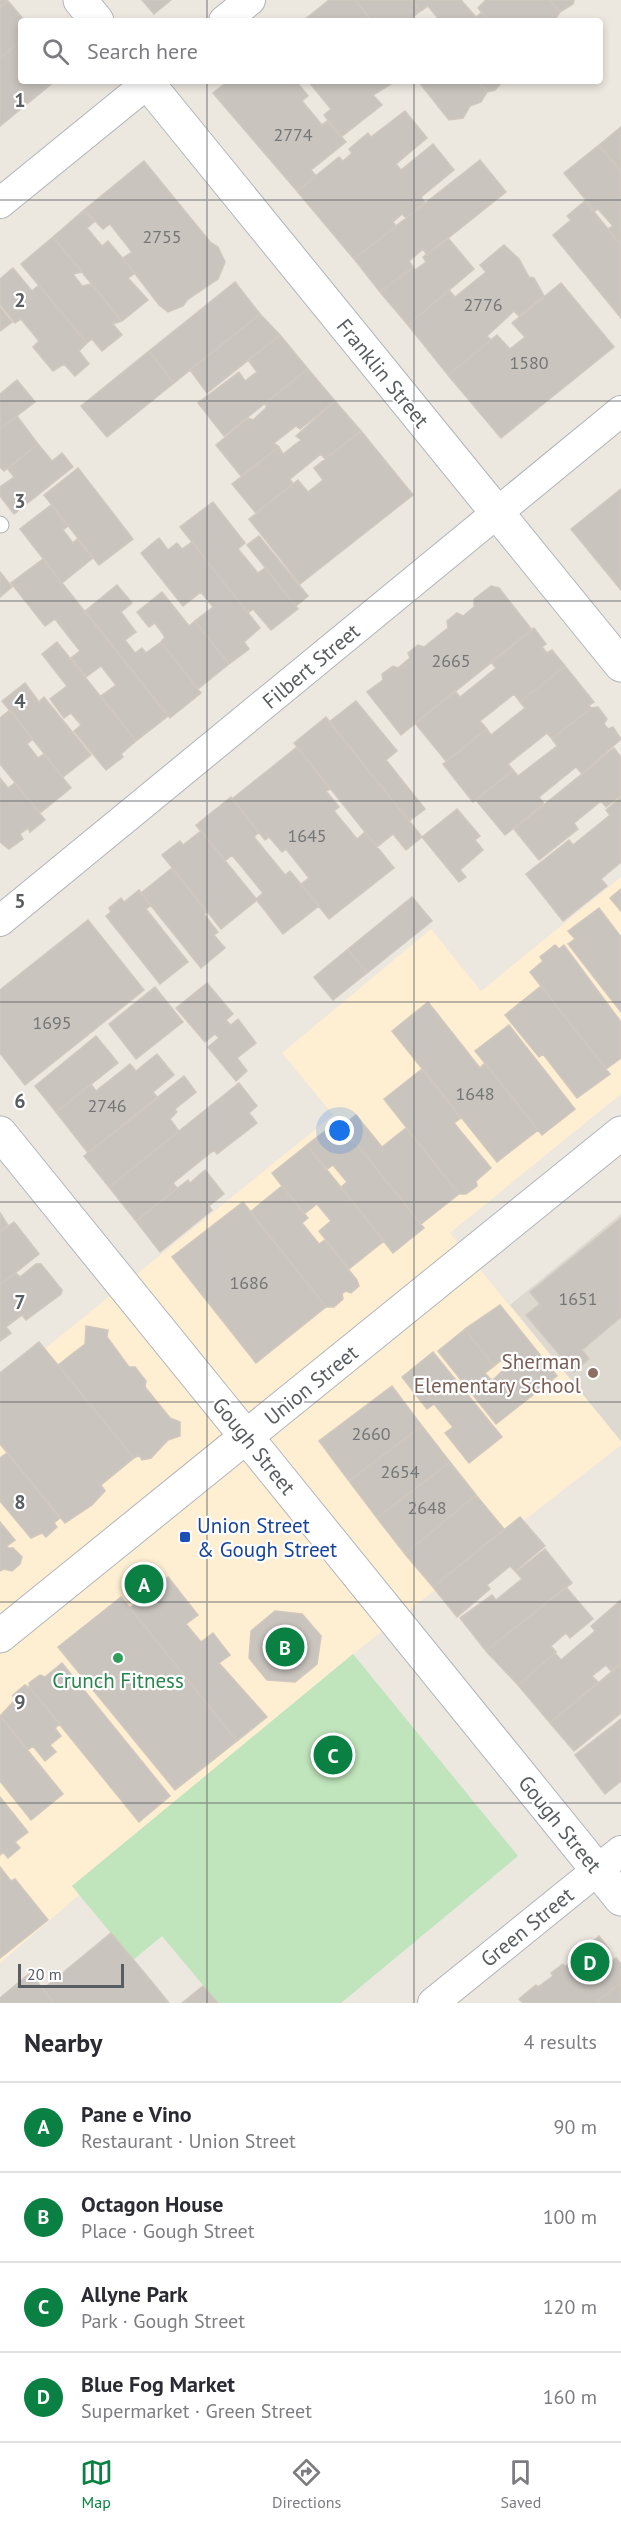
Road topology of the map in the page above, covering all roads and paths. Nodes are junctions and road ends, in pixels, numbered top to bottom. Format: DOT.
graph roads {
  1 [pos="80,0"];
  2 [pos="250,0"];
  3 [pos="95,18"];
  4 [pos="228,18"];
  5 [pos="146,84"];
  6 [pos="150,84"];
  7 [pos="0,203"];
  8 [pos="621,411"];
  9 [pos="497,513"];
  10 [pos="621,665"];
  11 [pos="0,921"];
  12 [pos="0,1133"];
  13 [pos="621,1133"];
  14 [pos="246,1438"];
  15 [pos="0,1636"];
  16 [pos="609,1861"];
  17 [pos="621,1899"];
  18 [pos="434,2003"];
  1 -- 3 [label="street"];
  2 -- 4 [label="street"];
  5 -- 7 [label="street"];
  6 -- 9 [label="street, Franklin Street"];
  8 -- 9 [label="street, Filbert Street"];
  9 -- 10 [label="street, Franklin Street"];
  9 -- 11 [label="street, Filbert Street"];
  12 -- 14 [label="street, Gough Street"];
  13 -- 14 [label="street, Union Street"];
  14 -- 15 [label="street, Union Street"];
  14 -- 16 [label="street, Gough Street"];
  16 -- 17 [label="street, Gough Street"];
  16 -- 18 [label="street, Green Street"];
}
